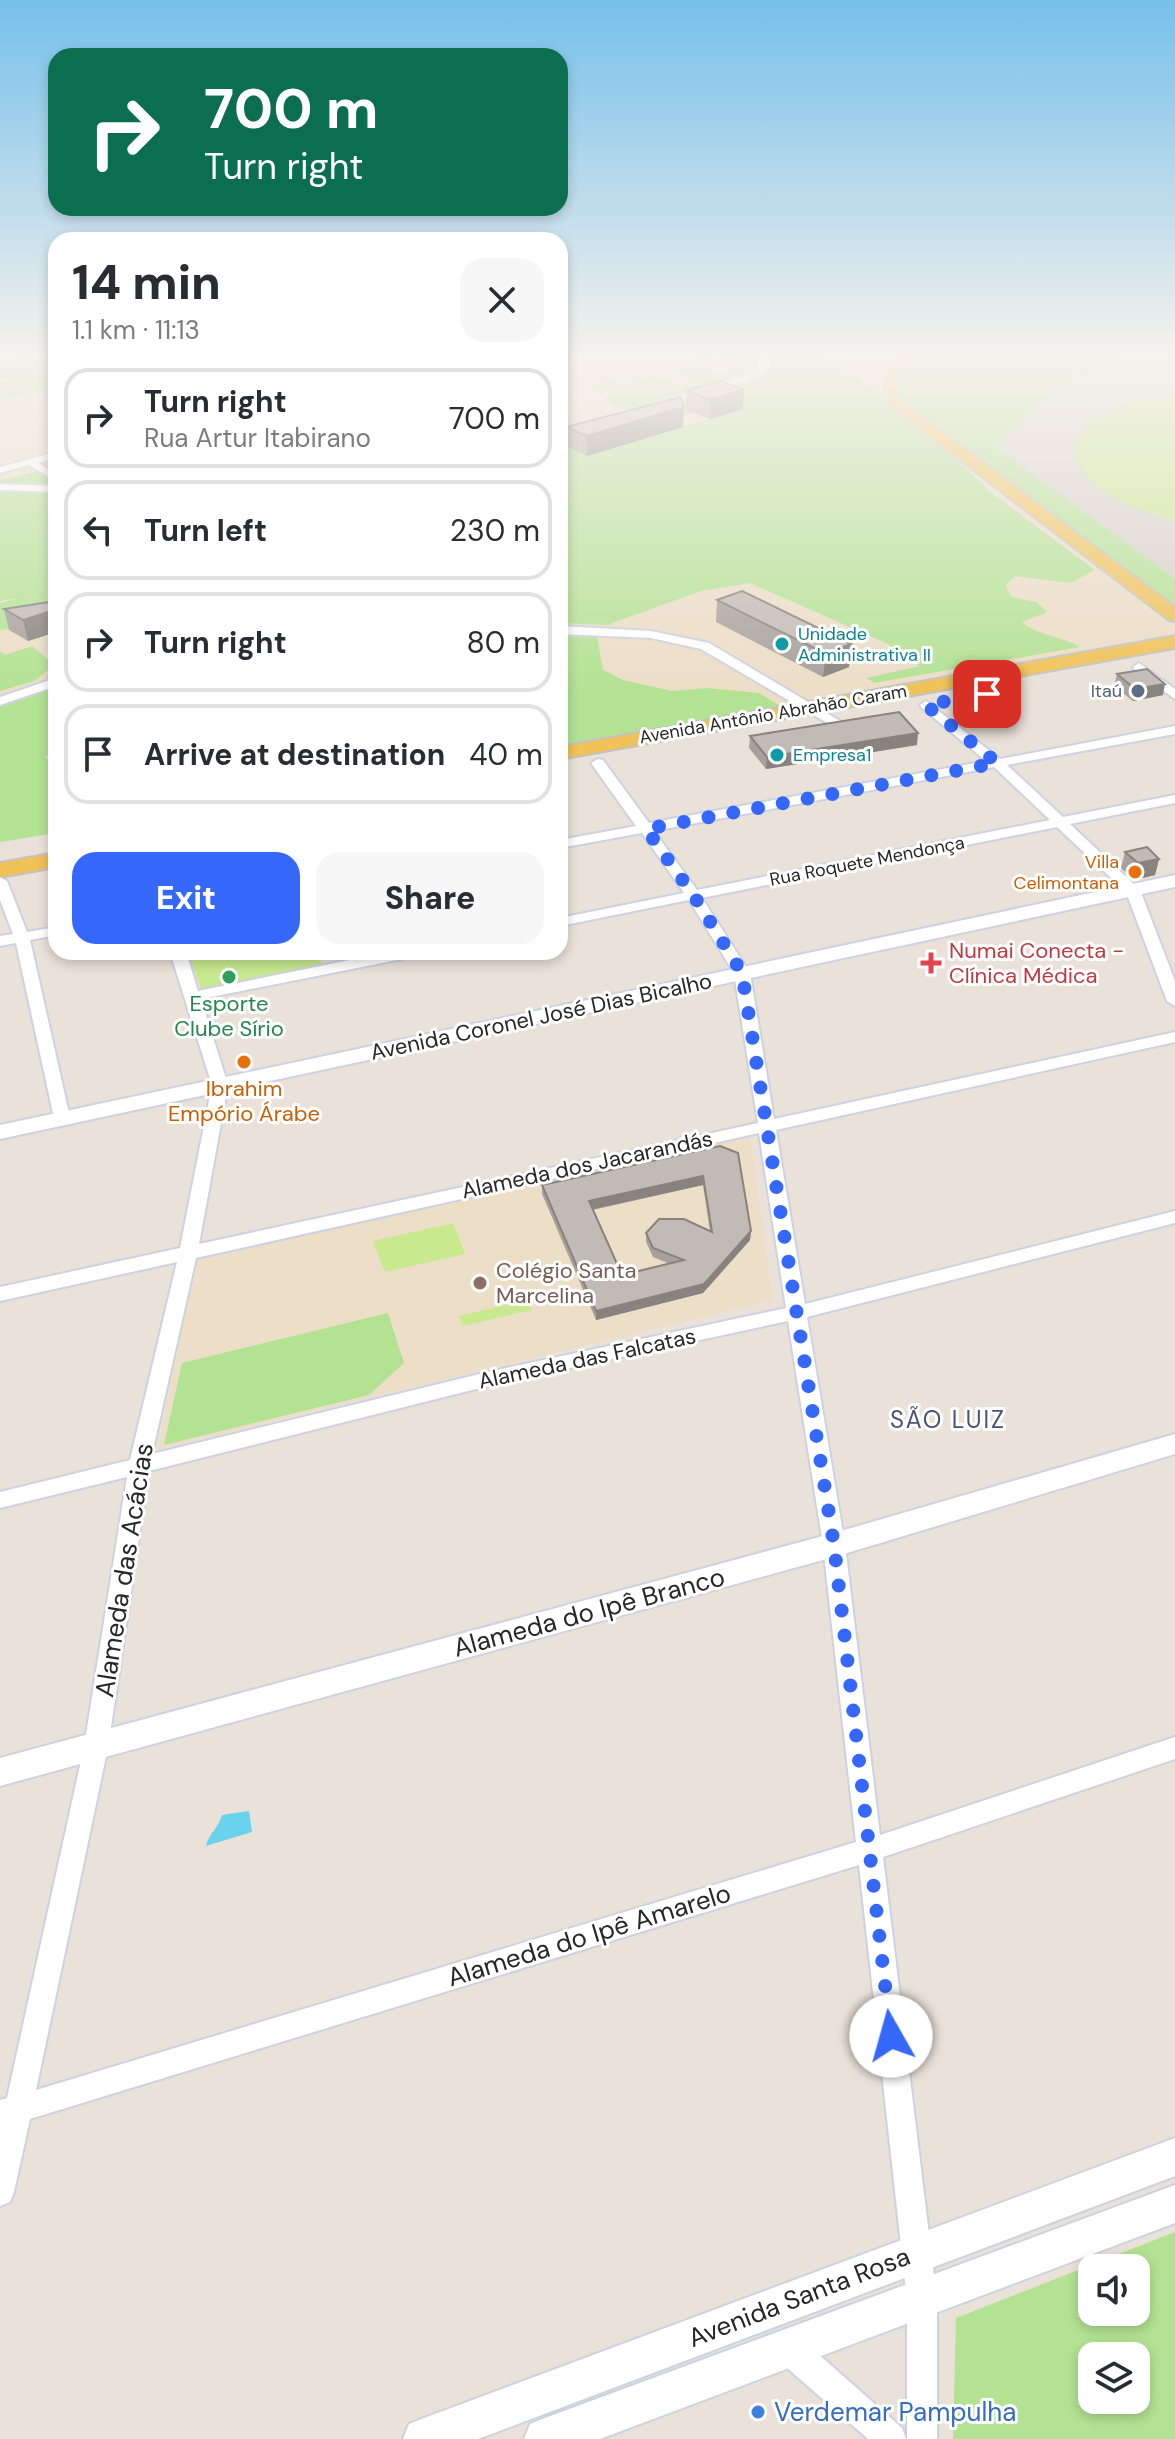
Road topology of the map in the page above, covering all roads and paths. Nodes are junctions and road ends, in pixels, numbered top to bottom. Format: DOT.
graph roads {
  1 [pos="46,468"];
  2 [pos="981,468"];
  3 [pos="1004,468"];
  4 [pos="42,469"];
  5 [pos="48,473"];
  6 [pos="0,480"];
  7 [pos="0,487"];
  8 [pos="48,489"];
  9 [pos="1041,494"];
  10 [pos="1045,515"];
  11 [pos="1115,570"];
  12 [pos="1154,581"];
  13 [pos="1175,596"];
  14 [pos="1175,616"];
  15 [pos="568,630"];
  16 [pos="1175,642"];
  17 [pos="1175,660"];
  18 [pos="1139,667"];
  19 [pos="48,685"];
  20 [pos="1175,695"];
  21 [pos="0,701"];
  22 [pos="926,705"];
  23 [pos="811,707"];
  24 [pos="834,721"];
  25 [pos="1175,730"];
  26 [pos="568,752"];
  27 [pos="598,763"];
  28 [pos="997,763"];
  29 [pos="568,769"];
  30 [pos="1175,799"];
  31 [pos="1060,822"];
  32 [pos="646,829"];
  33 [pos="568,843"];
  34 [pos="48,845"];
  35 [pos="0,854"];
  36 [pos="48,861"];
  37 [pos="0,870"];
  38 [pos="0,881"];
  39 [pos="1175,881"];
  40 [pos="1133,890"];
  41 [pos="694,896"];
  42 [pos="568,920"];
  43 [pos="48,932"];
  44 [pos="22,937"];
  45 [pos="0,941"];
  46 [pos="181,960"];
  47 [pos="333,960"];
  48 [pos="742,973"];
  49 [pos="194,996"];
  50 [pos="1175,1001"];
  51 [pos="1175,1037"];
  52 [pos="220,1085"];
  53 [pos="62,1118"];
  54 [pos="766,1124"];
  55 [pos="0,1132"];
  56 [pos="1175,1217"];
  57 [pos="188,1252"];
  58 [pos="0,1294"];
  59 [pos="795,1313"];
  60 [pos="1175,1444"];
  61 [pos="139,1466"];
  62 [pos="0,1500"];
  63 [pos="834,1545"];
  64 [pos="96,1747"];
  65 [pos="1175,1748"];
  66 [pos="0,1772"];
  67 [pos="869,1850"];
  68 [pos="8,2111"];
  69 [pos="1175,2157"];
  70 [pos="0,2192"];
  71 [pos="1175,2204"];
  72 [pos="915,2253"];
  73 [pos="922,2300"];
  74 [pos="788,2348"];
  75 [pos="440,2436"];
  76 [pos="545,2439"];
  77 [pos="891,2439"];
  78 [pos="922,2439"];
  1 -- 4 [label="street"];
  2 -- 10 [label="main road"];
  3 -- 9 [label="main road"];
  4 -- 5 [label="street"];
  4 -- 6 [label="street"];
  7 -- 8 [label="street"];
  9 -- 10 [label="main road"];
  9 -- 12 [label="main road"];
  10 -- 11 [label="main road"];
  11 -- 12 [label="main road"];
  11 -- 14 [label="main road"];
  12 -- 13 [label="main road"];
  15 -- 23 [label="street"];
  16 -- 23 [label="main road, Avenida Antônio Abrahão Caram"];
  17 -- 18 [label="main road, Avenida Antônio Abrahão Caram"];
  18 -- 20 [label="street"];
  18 -- 22 [label="main road, Avenida Antônio Abrahão Caram"];
  19 -- 21 [label="street"];
  22 -- 24 [label="main road, Avenida Antônio Abrahão Caram"];
  22 -- 28 [label="street"];
  23 -- 24 [label="street"];
  23 -- 26 [label="main road, Avenida Antônio Abrahão Caram"];
  24 -- 27 [label="main road, Avenida Antônio Abrahão Caram"];
  25 -- 28 [label="street"];
  27 -- 29 [label="main road, Avenida Antônio Abrahão Caram"];
  27 -- 32 [label="street"];
  28 -- 31 [label="street"];
  28 -- 32 [label="street"];
  30 -- 31 [label="street, Rua Roquete Mendonça"];
  31 -- 40 [label="street"];
  31 -- 41 [label="street, Rua Roquete Mendonça"];
  32 -- 33 [label="street"];
  32 -- 41 [label="street"];
  34 -- 35 [label="main road"];
  36 -- 37 [label="main road"];
  38 -- 44 [label="street"];
  39 -- 40 [label="street, Avenida Coronel José Dias Bicalho"];
  40 -- 48 [label="street, Avenida Coronel José Dias Bicalho"];
  40 -- 50 [label="street"];
  41 -- 42 [label="street, Rua Roquete Mendonça"];
  41 -- 48 [label="street"];
  43 -- 44 [label="street"];
  44 -- 45 [label="street"];
  44 -- 53 [label="street"];
  46 -- 49 [label="street, Alameda das Acácias"];
  47 -- 49 [label="street"];
  48 -- 52 [label="street, Avenida Coronel José Dias Bicalho"];
  48 -- 54 [label="street"];
  49 -- 52 [label="street, Alameda das Acácias"];
  51 -- 54 [label="street, Alameda dos Jacarandás"];
  52 -- 53 [label="street, Avenida Coronel José Dias Bicalho"];
  52 -- 57 [label="street, Alameda das Acácias"];
  53 -- 55 [label="street, Avenida Coronel José Dias Bicalho"];
  54 -- 57 [label="street, Alameda dos Jacarandás"];
  54 -- 59 [label="street"];
  56 -- 59 [label="street, Alameda das Falcatas"];
  57 -- 58 [label="street, Alameda dos Jacarandás"];
  57 -- 61 [label="street, Alameda das Acácias"];
  59 -- 61 [label="street, Alameda das Falcatas"];
  59 -- 63 [label="street"];
  60 -- 63 [label="street, Alameda do Ipê Branco"];
  61 -- 62 [label="street, Alameda das Falcatas"];
  61 -- 64 [label="street, Alameda das Acácias"];
  63 -- 64 [label="street, Alameda do Ipê Branco"];
  63 -- 67 [label="street"];
  64 -- 66 [label="street, Alameda do Ipê Branco"];
  64 -- 68 [label="street, Alameda das Acácias"];
  65 -- 67 [label="street, Alameda do Ipê Amarelo"];
  67 -- 68 [label="street, Alameda do Ipê Amarelo"];
  67 -- 72 [label="street"];
  68 -- 70 [label="street, Alameda das Acácias"];
  69 -- 72 [label="street, Avenida Santa Rosa"];
  71 -- 73 [label="street, Avenida Santa Rosa"];
  72 -- 73 [label="street"];
  72 -- 75 [label="street, Avenida Santa Rosa"];
  73 -- 74 [label="street, Avenida Santa Rosa"];
  73 -- 78 [label="street"];
  74 -- 76 [label="street, Avenida Santa Rosa"];
  74 -- 77 [label="street"];
}
